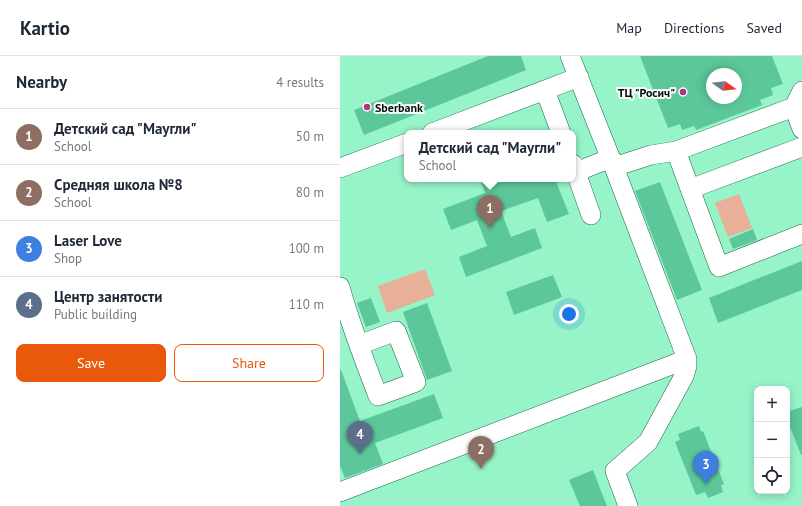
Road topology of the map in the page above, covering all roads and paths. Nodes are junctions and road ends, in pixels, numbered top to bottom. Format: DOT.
graph roads {
  1 [pos="570,56"];
  2 [pos="578,77"];
  3 [pos="545,90"];
  4 [pos="798,99"];
  5 [pos="802,129"];
  6 [pos="440,130"];
  7 [pos="560,130"];
  8 [pos="404,144"];
  9 [pos="802,147"];
  10 [pos="676,151"];
  11 [pos="613,163"];
  12 [pos="341,166"];
  13 [pos="576,168"];
  14 [pos="576,174"];
  15 [pos="690,189"];
  16 [pos="591,215"];
  17 [pos="802,234"];
  18 [pos="340,287"];
  19 [pos="359,345"];
  20 [pos="687,359"];
  21 [pos="343,491"];
  22 [pos="628,506"];
  1 -- 2 [label="street"];
  2 -- 3 [label="street"];
  2 -- 11 [label="street"];
  3 -- 6 [label="street"];
  3 -- 7 [label="street"];
  4 -- 5 [label="street"];
  4 -- 10 [label="street"];
  8 -- 12 [label="street"];
  9 -- 15 [label="street"];
  10 -- 11 [label="street"];
  10 -- 15 [label="street"];
  11 -- 13 [label="street"];
  11 -- 20 [label="street"];
  14 -- 16 [label="street"];
  15 -- 17 [label="street"];
  18 -- 19 [label="street"];
  20 -- 21 [label="street"];
  20 -- 22 [label="street"];
}
